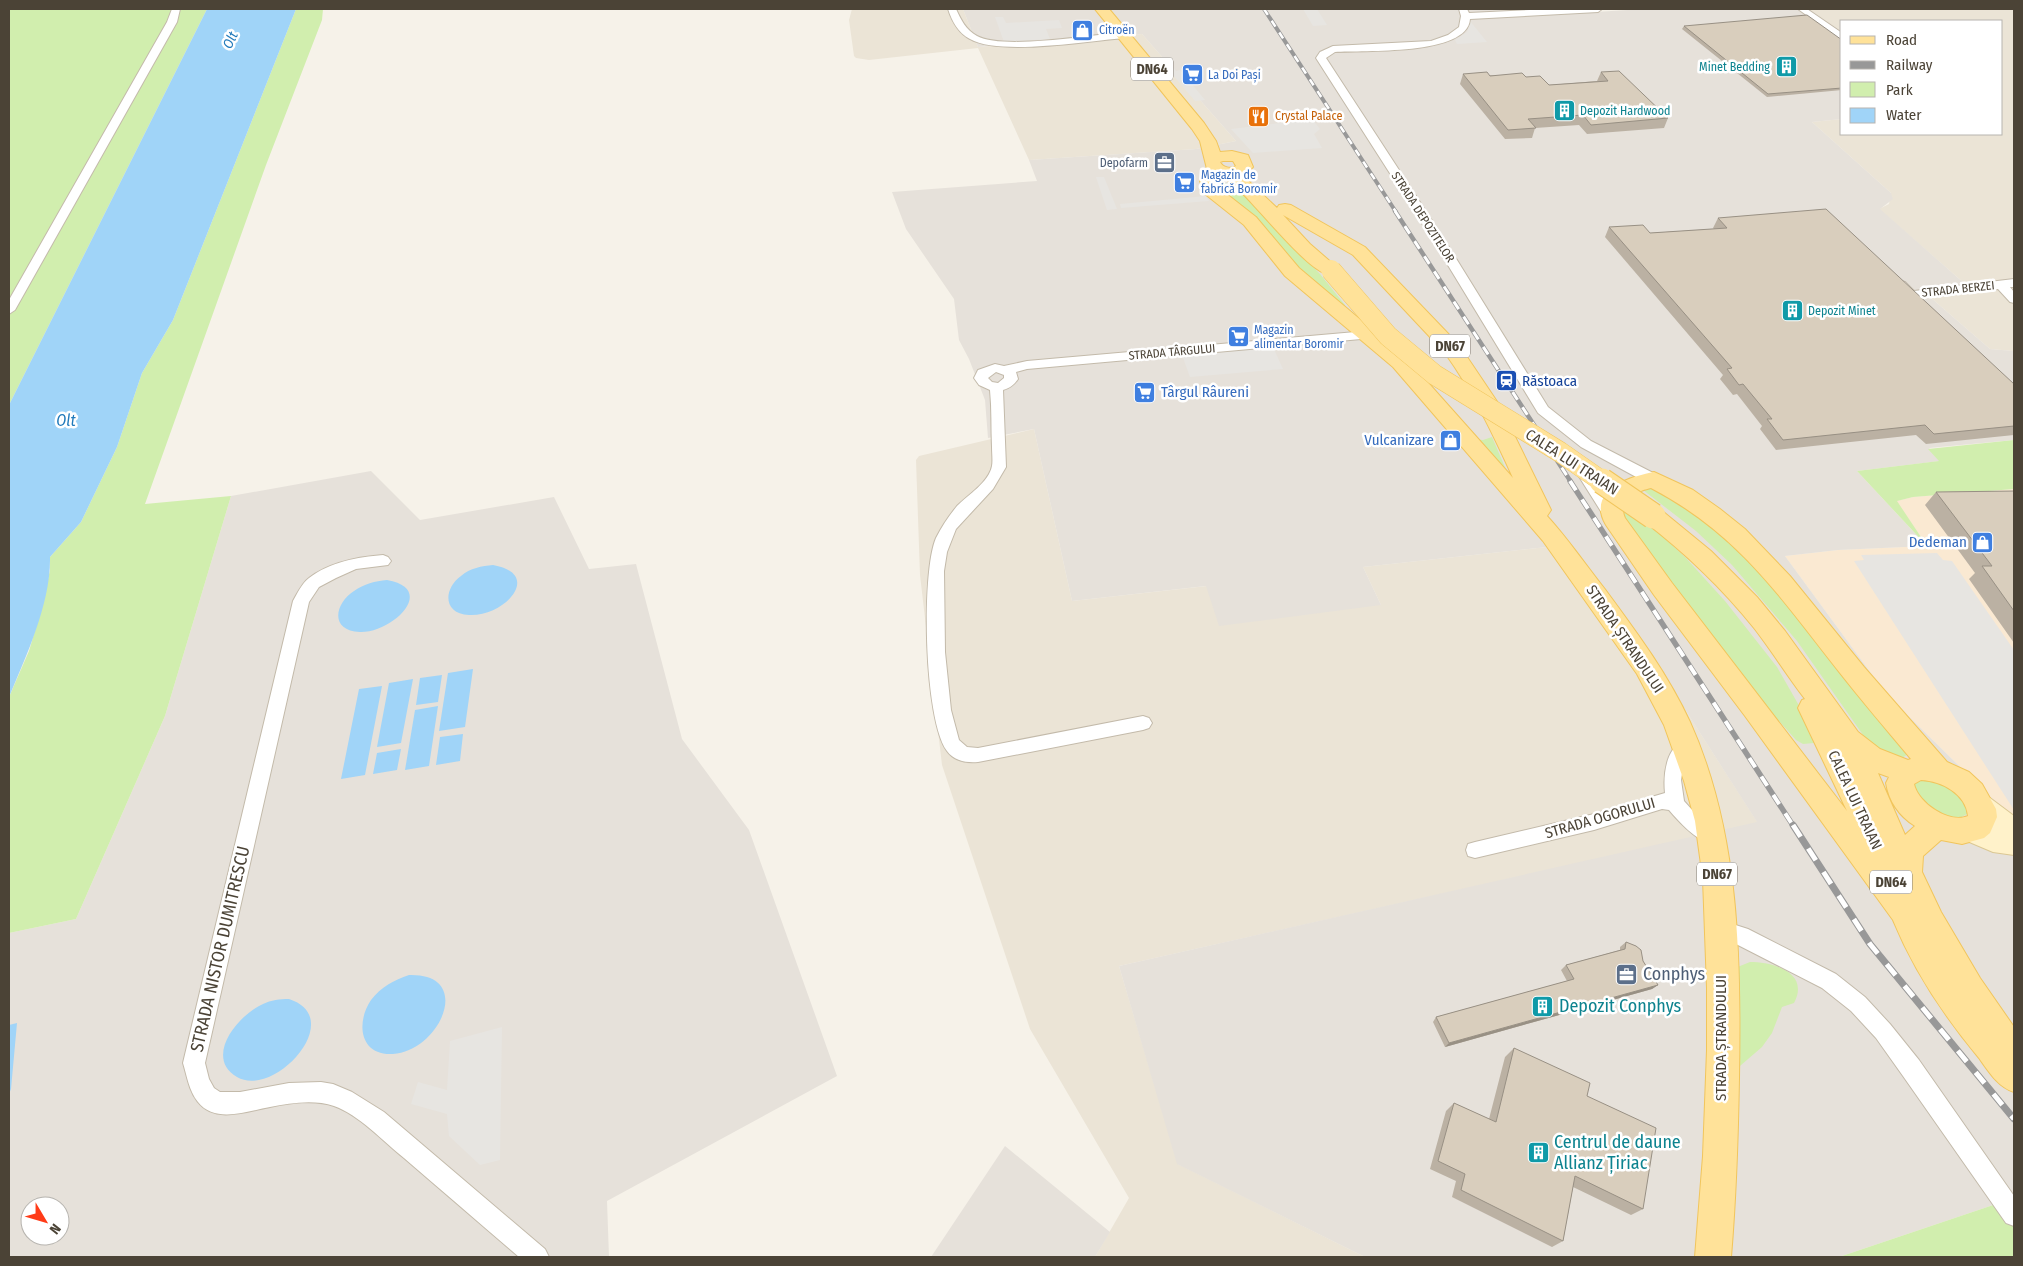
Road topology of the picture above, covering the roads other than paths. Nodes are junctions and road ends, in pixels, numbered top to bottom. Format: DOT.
graph roads {
  1 [pos="176,9"];
  2 [pos="952,9"];
  3 [pos="1102,9"];
  4 [pos="1110,9"];
  5 [pos="1598,9"];
  6 [pos="1802,9"];
  7 [pos="1465,12"];
  8 [pos="1124,35"];
  9 [pos="1840,37"];
  10 [pos="1244,162"];
  11 [pos="1220,167"];
  12 [pos="1285,209"];
  13 [pos="1331,270"];
  14 [pos="1890,274"];
  15 [pos="2014,283"];
  16 [pos="2000,284"];
  17 [pos="2014,299"];
  18 [pos="9,310"];
  19 [pos="1367,335"];
  20 [pos="1006,370"];
  21 [pos="996,387"];
  22 [pos="1543,410"];
  23 [pos="1496,420"];
  24 [pos="1450,421"];
  25 [pos="1654,480"];
  26 [pos="1612,517"];
  27 [pos="1552,535"];
  28 [pos="383,561"];
  29 [pos="1143,723"];
  30 [pos="1840,745"];
  31 [pos="1687,746"];
  32 [pos="1789,754"];
  33 [pos="1937,770"];
  34 [pos="1906,772"];
  35 [pos="1675,804"];
  36 [pos="1981,806"];
  37 [pos="1939,827"];
  38 [pos="1968,830"];
  39 [pos="2014,830"];
  40 [pos="1712,837"];
  41 [pos="2014,844"];
  42 [pos="1475,850"];
  43 [pos="1907,874"];
  44 [pos="1902,910"];
  45 [pos="1720,929"];
  46 [pos="2014,1054"];
  47 [pos="2014,1076"];
  48 [pos="2014,1214"];
  49 [pos="537,1257"];
  50 [pos="1713,1257"];
  1 -- 18 [label="street"];
  2 -- 8 [label="street"];
  3 -- 8 [label="main road, DN64"];
  4 -- 10 [label="main road, DN64"];
  5 -- 7 [label="street"];
  6 -- 9 [label="street"];
  7 -- 22 [label="street, STRADA DEPOZITELOR"];
  8 -- 11 [label="main road, DN64"];
  10 -- 11 [label="main road"];
  10 -- 12 [label="main road, CALEA LUI TRAIAN / DN67"];
  11 -- 13 [label="main road, CALEA LUI TRAIAN / DN64"];
  11 -- 19 [label="main road, STRADA ȘTRANDULUI / DN67"];
  12 -- 13 [label="main road, CALEA LUI TRAIAN / DN64"];
  12 -- 23 [label="main road, DN67"];
  13 -- 30 [label="main road, CALEA LUI TRAIAN / DN64, bridge"];
  14 -- 16 [label="street, STRADA BERZEI"];
  15 -- 16 [label="street, STRADA BERZEI"];
  16 -- 17 [label="street"];
  19 -- 20 [label="street, STRADA TÂRGULUI"];
  19 -- 24 [label="main road, STRADA ȘTRANDULUI / DN67"];
  20 -- 21 [label="street"];
  20 -- 21 [label="street"];
  21 -- 29 [label="street"];
  22 -- 25 [label="street, STRADA DEPOZITELOR"];
  22 -- 26 [label="street"];
  23 -- 24 [label="main road"];
  23 -- 27 [label="main road, DN67"];
  24 -- 27 [label="main road, STRADA ȘTRANDULUI / DN67"];
  25 -- 26 [label="main road"];
  25 -- 33 [label="main road"];
  26 -- 32 [label="main road"];
  27 -- 31 [label="main road, STRADA ȘTRANDULUI / DN67"];
  28 -- 49 [label="street, STRADA NISTOR DUMITRESCU"];
  30 -- 32 [label="main road"];
  30 -- 34 [label="main road"];
  30 -- 43 [label="main road, CALEA LUI TRAIAN / DN64"];
  30 -- 44 [label="main road, CALEA LUI TRAIAN / DN64"];
  31 -- 35 [label="street"];
  31 -- 40 [label="main road, STRADA ȘTRANDULUI / DN67"];
  32 -- 44 [label="main road"];
  33 -- 34 [label="main road"];
  33 -- 36 [label="main road"];
  34 -- 37 [label="main road"];
  35 -- 40 [label="street, STRADA OGORULUI"];
  35 -- 42 [label="street, STRADA OGORULUI"];
  36 -- 38 [label="main road"];
  36 -- 39 [label="street"];
  37 -- 38 [label="main road"];
  37 -- 43 [label="main road"];
  38 -- 41 [label="street"];
  40 -- 45 [label="main road, STRADA ȘTRANDULUI / DN67"];
  43 -- 46 [label="main road, CALEA LUI TRAIAN / DN64"];
  44 -- 47 [label="main road, CALEA LUI TRAIAN / DN64"];
  45 -- 48 [label="street"];
  45 -- 50 [label="main road, STRADA ȘTRANDULUI / DN67"];
}
